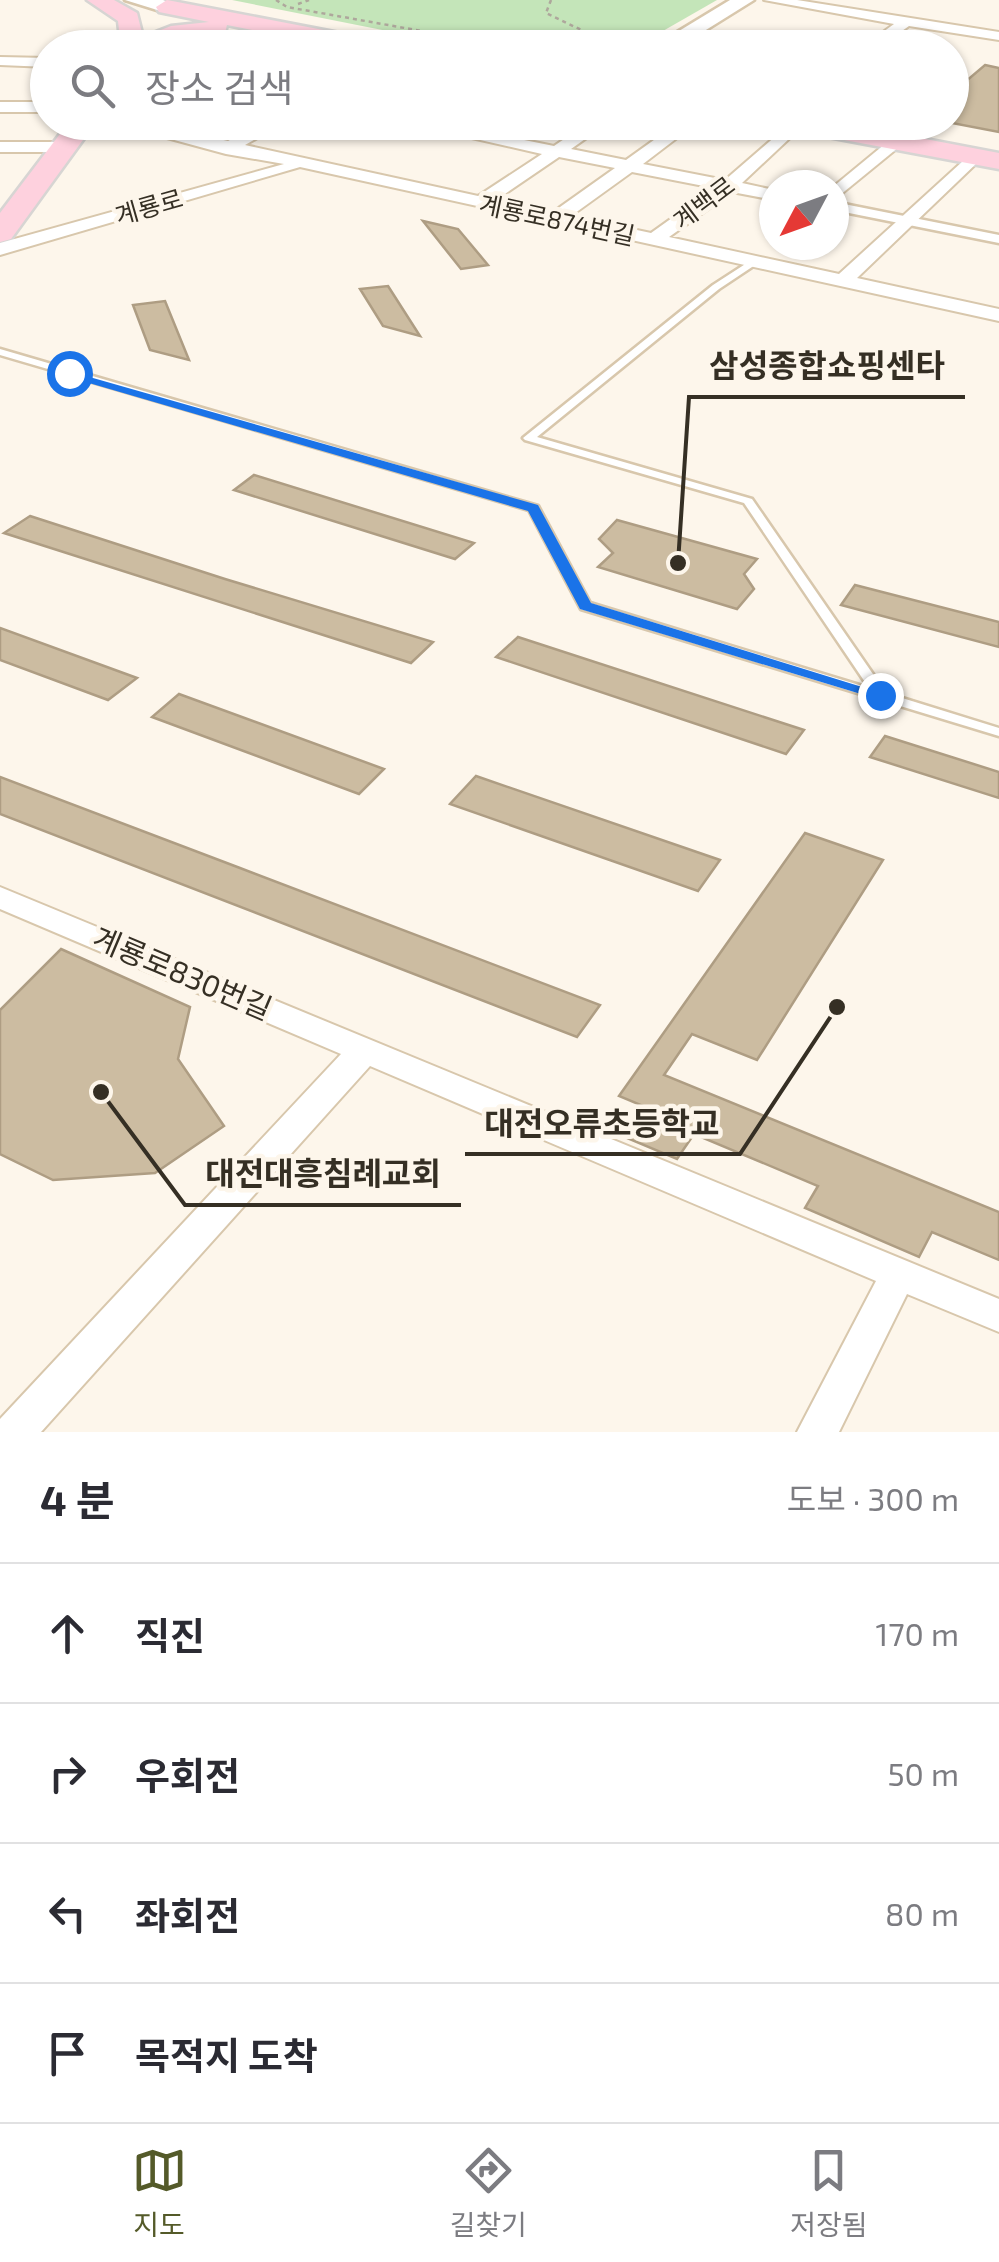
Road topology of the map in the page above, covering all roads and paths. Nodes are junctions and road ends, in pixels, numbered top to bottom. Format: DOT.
graph roads {
  1 [pos="98,0"];
  2 [pos="135,0"];
  3 [pos="212,0"];
  4 [pos="276,0"];
  5 [pos="309,0"];
  6 [pos="551,0"];
  7 [pos="744,0"];
  8 [pos="771,0"];
  9 [pos="169,4"];
  10 [pos="295,5"];
  11 [pos="906,22"];
  12 [pos="132,30"];
  13 [pos="150,30"];
  14 [pos="190,30"];
  15 [pos="263,30"];
  16 [pos="289,30"];
  17 [pos="291,30"];
  18 [pos="425,30"];
  19 [pos="581,30"];
  20 [pos="692,30"];
  21 [pos="894,30"];
  22 [pos="959,30"];
  23 [pos="969,31"];
  24 [pos="999,36"];
  25 [pos="0,61"];
  26 [pos="30,62"];
  27 [pos="0,107"];
  28 [pos="30,107"];
  29 [pos="69,140"];
  30 [pos="189,140"];
  31 [pos="243,140"];
  32 [pos="498,140"];
  33 [pos="575,140"];
  34 [pos="665,140"];
  35 [pos="778,140"];
  36 [pos="886,140"];
  37 [pos="897,142"];
  38 [pos="0,147"];
  39 [pos="64,147"];
  40 [pos="226,149"];
  41 [pos="558,152"];
  42 [pos="987,158"];
  43 [pos="298,165"];
  44 [pos="629,166"];
  45 [pos="849,182"];
  46 [pos="729,186"];
  47 [pos="759,191"];
  48 [pos="478,204"];
  49 [pos="849,209"];
  50 [pos="554,220"];
  51 [pos="904,220"];
  52 [pos="0,233"];
  53 [pos="999,239"];
  54 [pos="652,241"];
  55 [pos="0,250"];
  56 [pos="759,258"];
  57 [pos="754,262"];
  58 [pos="842,282"];
  59 [pos="999,315"];
  60 [pos="0,352"];
  61 [pos="880,695"];
  62 [pos="999,732"];
  63 [pos="0,896"];
  64 [pos="364,1050"];
  65 [pos="898,1276"];
  66 [pos="999,1316"];
  67 [pos="15,1432"];
  68 [pos="818,1432"];
  1 -- 12 [label="main road"];
  2 -- 9 [label="main road"];
  3 -- 17 [label="main road"];
  4 -- 10 [label="path"];
  5 -- 10 [label="path"];
  6 -- 19 [label="path"];
  7 -- 20 [label="main road"];
  8 -- 11 [label="street"];
  9 -- 13 [label="main road"];
  9 -- 16 [label="main road"];
  10 -- 18 [label="path"];
  11 -- 21 [label="street"];
  11 -- 22 [label="street"];
  14 -- 15 [label="main road"];
  23 -- 24 [label="street"];
  25 -- 26 [label="street"];
  27 -- 28 [label="street"];
  29 -- 39 [label="main road"];
  30 -- 40 [label="street, 계룡로874번길"];
  31 -- 40 [label="street"];
  32 -- 41 [label="street"];
  33 -- 41 [label="street"];
  34 -- 44 [label="street"];
  35 -- 46 [label="street, 계백로"];
  36 -- 37 [label="main road, 계백로"];
  37 -- 42 [label="main road, 계백로"];
  37 -- 45 [label="street"];
  38 -- 39 [label="street"];
  39 -- 52 [label="main road"];
  40 -- 43 [label="street, 계룡로874번길"];
  41 -- 44 [label="street"];
  41 -- 48 [label="street"];
  42 -- 51 [label="street, 계백로"];
  43 -- 48 [label="street, 계룡로874번길"];
  43 -- 55 [label="street, 계룡로"];
  44 -- 46 [label="street"];
  44 -- 50 [label="street"];
  46 -- 47 [label="street"];
  46 -- 54 [label="street, 계백로"];
  48 -- 50 [label="street, 계룡로874번길"];
  49 -- 51 [label="street"];
  50 -- 54 [label="street, 계룡로874번길"];
  51 -- 53 [label="street"];
  51 -- 58 [label="street, 계백로"];
  54 -- 57 [label="street, 계룡로874번길"];
  56 -- 57 [label="street"];
  57 -- 58 [label="street, 계룡로874번길"];
  57 -- 61 [label="lane"];
  58 -- 59 [label="street, 계룡로874번길"];
  60 -- 61 [label="lane"];
  61 -- 62 [label="lane"];
  63 -- 64 [label="street, 계룡로830번길"];
  64 -- 65 [label="street, 계룡로830번길"];
  64 -- 67 [label="street"];
  65 -- 66 [label="street, 계룡로830번길"];
  65 -- 68 [label="street"];
}
